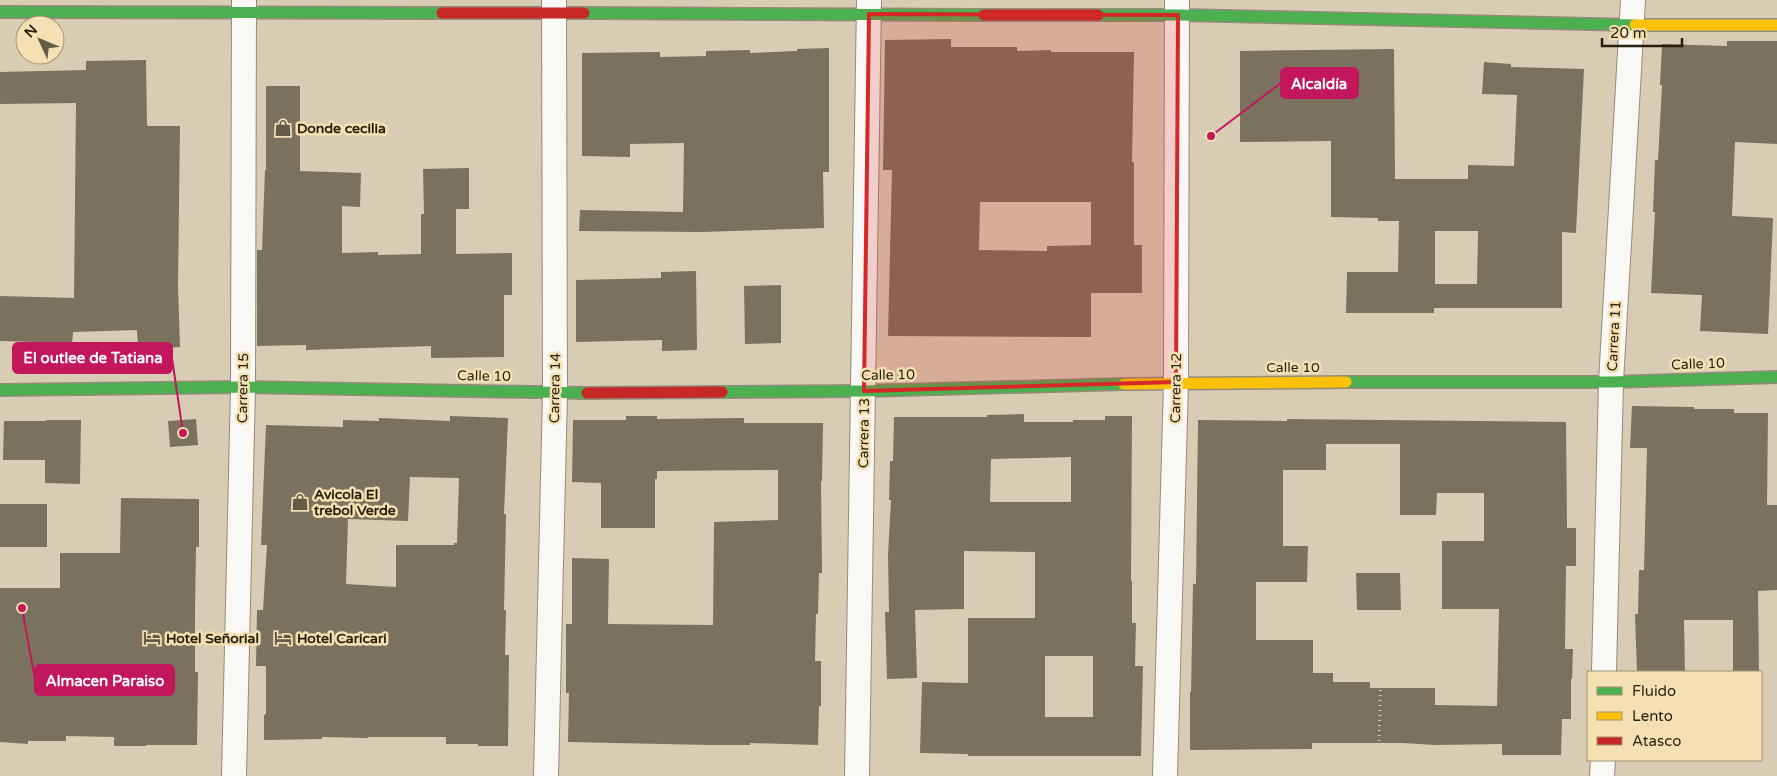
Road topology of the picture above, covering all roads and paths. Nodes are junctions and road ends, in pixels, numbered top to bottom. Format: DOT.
graph roads {
  1 [pos="1633,0"];
  2 [pos="244,6"];
  3 [pos="554,7"];
  4 [pos="869,7"];
  5 [pos="1178,8"];
  6 [pos="0,12"];
  7 [pos="1632,25"];
  8 [pos="1777,25"];
  9 [pos="1777,377"];
  10 [pos="1176,382"];
  11 [pos="1611,382"];
  12 [pos="243,387"];
  13 [pos="0,390"];
  14 [pos="864,391"];
  15 [pos="556,393"];
  16 [pos="1382,631"];
  17 [pos="1604,671"];
  18 [pos="1602,761"];
  19 [pos="234,776"];
  20 [pos="546,776"];
  21 [pos="857,776"];
  22 [pos="1165,776"];
  23 [pos="1378,776"];
  24 [pos="1602,776"];
  1 -- 7 [label="street, Carrera 11"];
  2 -- 3 [label="street"];
  2 -- 6 [label="street"];
  2 -- 12 [label="street, Carrera 15"];
  3 -- 4 [label="street"];
  3 -- 15 [label="street, Carrera 14"];
  4 -- 5 [label="street"];
  4 -- 14 [label="street, Carrera 13"];
  5 -- 7 [label="street"];
  5 -- 10 [label="street, Carrera 12"];
  7 -- 8 [label="street"];
  7 -- 11 [label="street, Carrera 11"];
  9 -- 11 [label="street, Calle 10"];
  10 -- 11 [label="street, Calle 10"];
  10 -- 14 [label="street, Calle 10"];
  10 -- 22 [label="street, Carrera 12"];
  11 -- 17 [label="street, Carrera 11"];
  12 -- 13 [label="street, Calle 10"];
  12 -- 15 [label="street, Calle 10"];
  12 -- 19 [label="street, Carrera 15"];
  14 -- 15 [label="street, Calle 10"];
  14 -- 21 [label="street, Carrera 13"];
  15 -- 20 [label="street, Carrera 14"];
  16 -- 23 [label="path"];
  18 -- 24 [label="street"];
}
